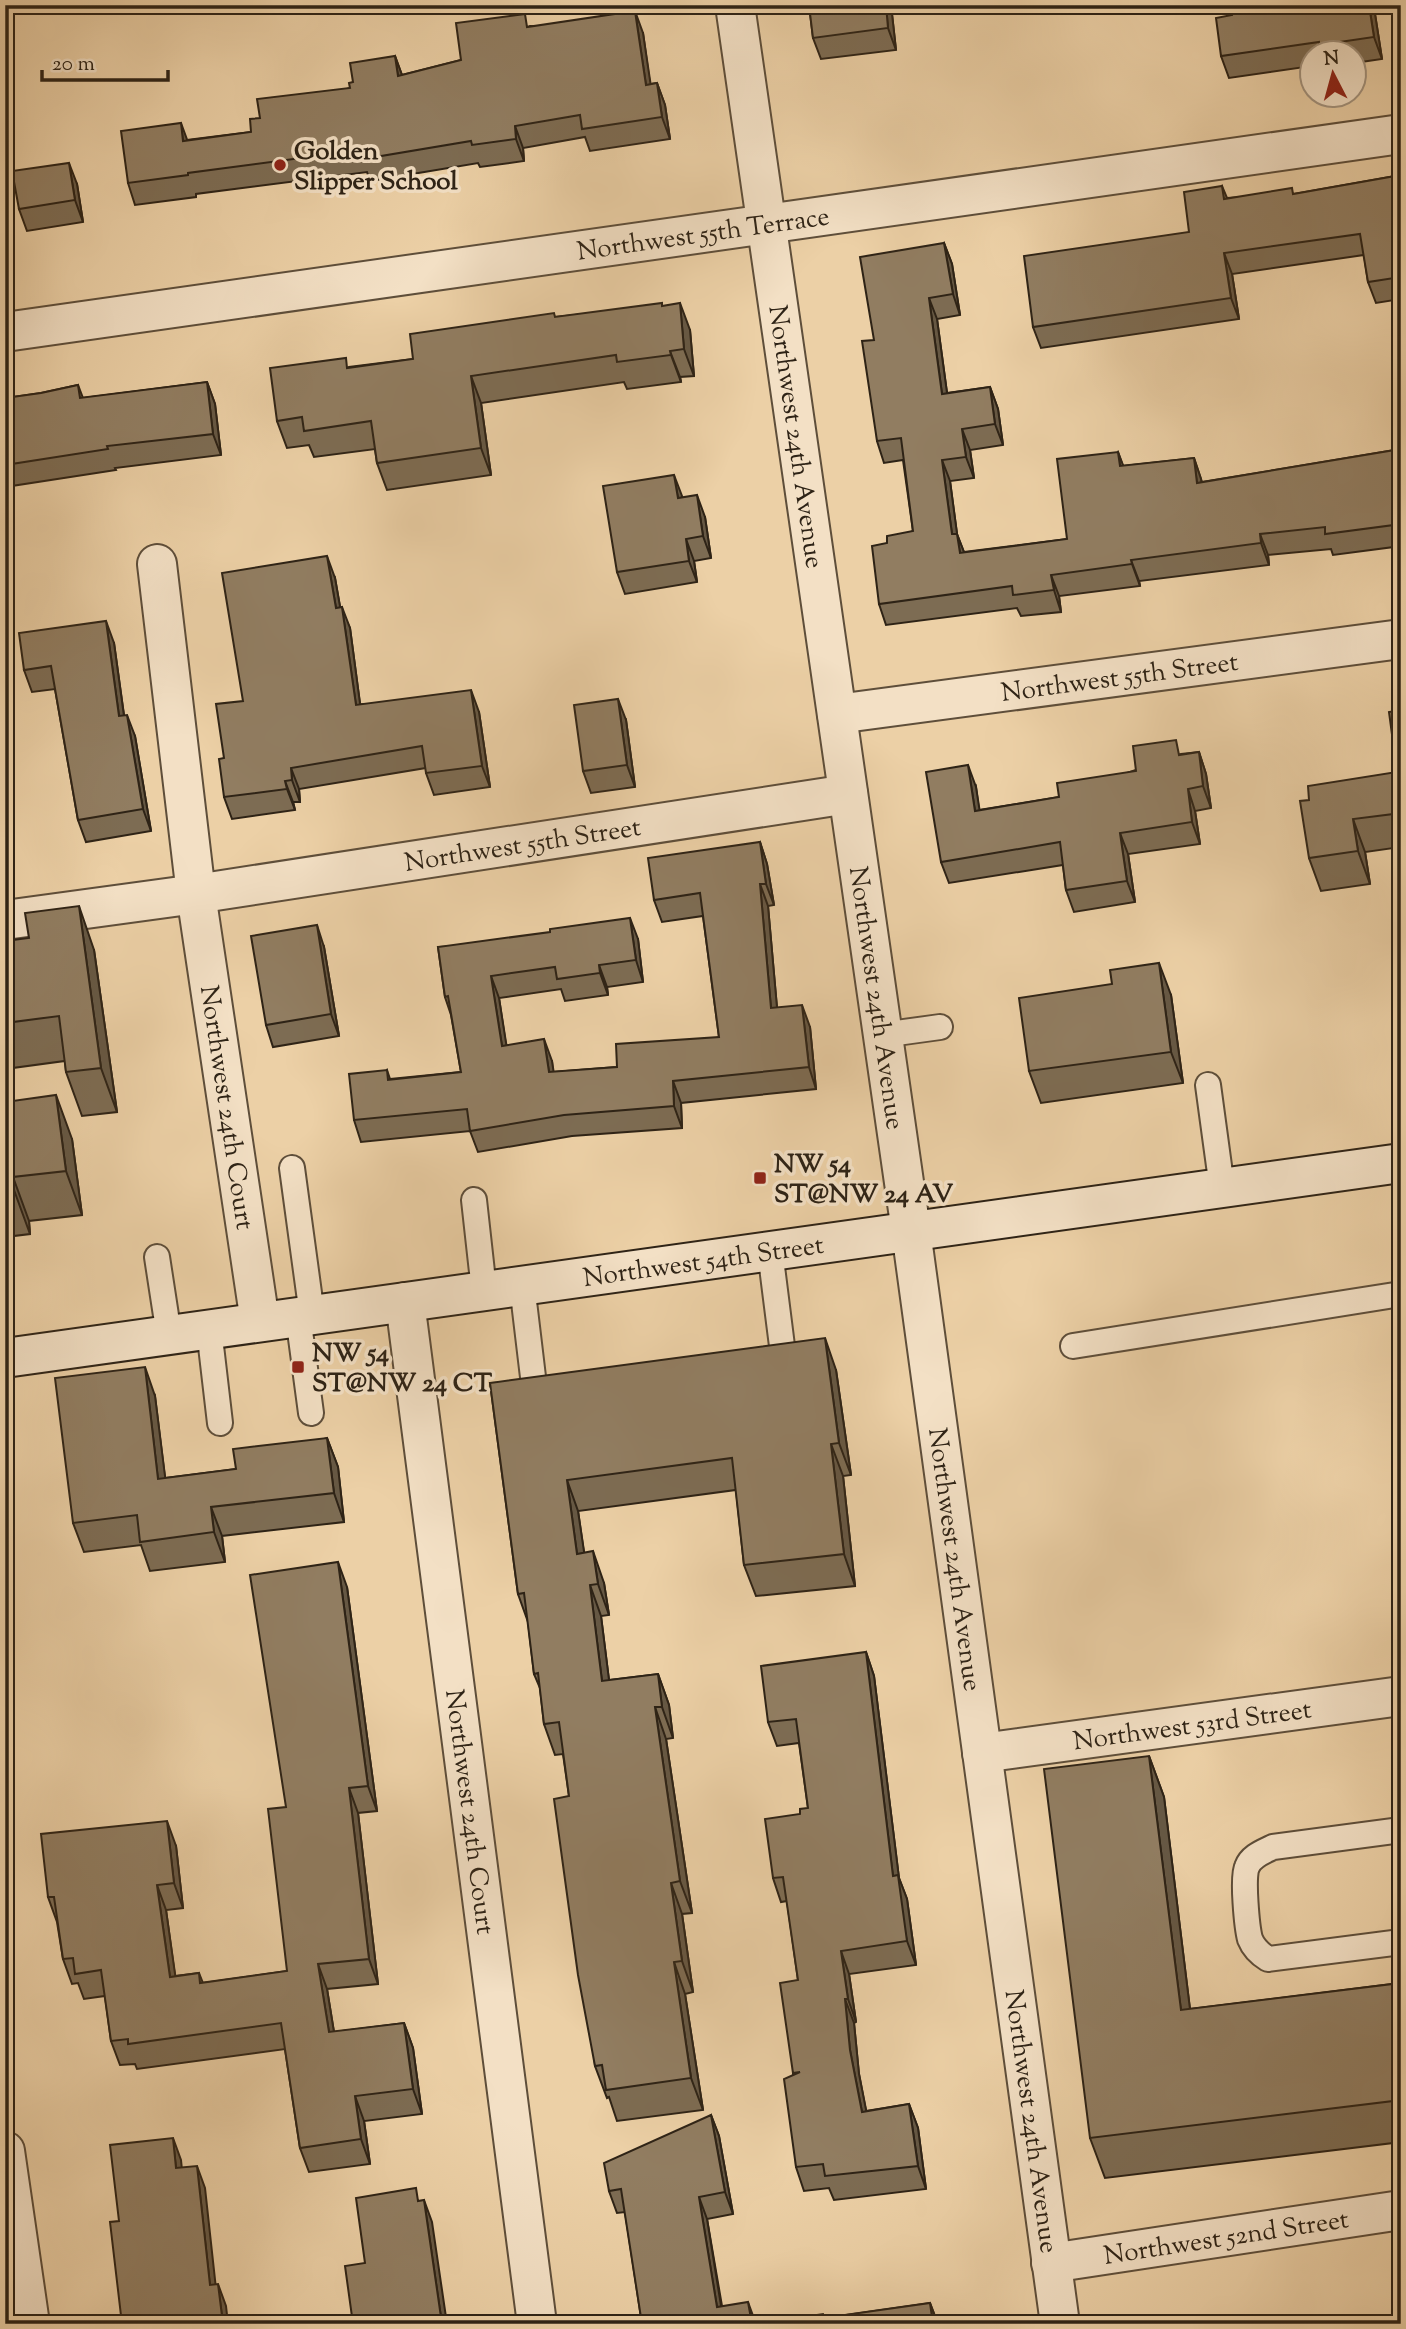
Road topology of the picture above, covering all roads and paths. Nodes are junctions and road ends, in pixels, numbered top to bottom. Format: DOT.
graph roads {
  1 [pos="735,5"];
  2 [pos="1401,134"];
  3 [pos="767,225"];
  4 [pos="5,332"];
  5 [pos="157,564"];
  6 [pos="1401,639"];
  7 [pos="837,713"];
  8 [pos="848,794"];
  9 [pos="196,894"];
  10 [pos="5,920"];
  11 [pos="940,1027"];
  12 [pos="882,1035"];
  13 [pos="1208,1085"];
  14 [pos="1401,1163"];
  15 [pos="292,1168"];
  16 [pos="1222,1188"];
  17 [pos="474,1200"];
  18 [pos="911,1231"];
  19 [pos="770,1251"];
  20 [pos="157,1257"];
  21 [pos="522,1285"];
  22 [pos="484,1290"];
  23 [pos="1401,1294"];
  24 [pos="405,1301"];
  25 [pos="305,1315"];
  26 [pos="260,1322"];
  27 [pos="209,1329"];
  28 [pos="169,1335"];
  29 [pos="782,1346"];
  30 [pos="1073,1346"];
  31 [pos="5,1357"];
  32 [pos="533,1377"];
  33 [pos="311,1413"];
  34 [pos="220,1423"];
  35 [pos="1401,1696"];
  36 [pos="982,1753"];
  37 [pos="1401,1830"];
  38 [pos="1401,1942"];
  39 [pos="5,2151"];
  40 [pos="1401,2210"];
  41 [pos="1051,2263"];
  42 [pos="30,2324"];
  43 [pos="537,2324"];
  44 [pos="1060,2324"];
  1 -- 3 [label="street, Northwest 24th Avenue"];
  2 -- 3 [label="street, Northwest 55th Terrace"];
  3 -- 4 [label="street, Northwest 55th Terrace"];
  3 -- 7 [label="street, Northwest 24th Avenue"];
  5 -- 9 [label="street, Northwest 24th Court"];
  6 -- 7 [label="street, Northwest 55th Street"];
  7 -- 8 [label="street, Northwest 24th Avenue"];
  8 -- 9 [label="street, Northwest 55th Street"];
  8 -- 12 [label="street, Northwest 24th Avenue"];
  9 -- 10 [label="street"];
  9 -- 26 [label="street, Northwest 24th Court"];
  11 -- 12 [label="lane"];
  12 -- 18 [label="street, Northwest 24th Avenue"];
  13 -- 16 [label="lane"];
  14 -- 16 [label="street, Northwest 54th Street"];
  15 -- 25 [label="lane"];
  16 -- 18 [label="street, Northwest 54th Street"];
  17 -- 22 [label="lane"];
  18 -- 19 [label="street, Northwest 54th Street"];
  18 -- 36 [label="street, Northwest 24th Avenue"];
  19 -- 21 [label="street, Northwest 54th Street"];
  19 -- 29 [label="lane"];
  20 -- 28 [label="lane"];
  21 -- 22 [label="street, Northwest 54th Street"];
  21 -- 32 [label="lane"];
  22 -- 24 [label="street, Northwest 54th Street"];
  23 -- 30 [label="lane"];
  24 -- 25 [label="street, Northwest 54th Street"];
  24 -- 43 [label="street, Northwest 24th Court"];
  25 -- 26 [label="street, Northwest 54th Street"];
  25 -- 33 [label="lane"];
  26 -- 27 [label="street, Northwest 54th Street"];
  27 -- 28 [label="street, Northwest 54th Street"];
  27 -- 34 [label="lane"];
  28 -- 31 [label="street, Northwest 54th Street"];
  35 -- 36 [label="street, Northwest 53rd Street"];
  36 -- 41 [label="street, Northwest 24th Avenue"];
  37 -- 38 [label="lane"];
  39 -- 42 [label="street"];
  40 -- 41 [label="street, Northwest 52nd Street"];
  41 -- 44 [label="street, Northwest 24th Avenue"];
}
